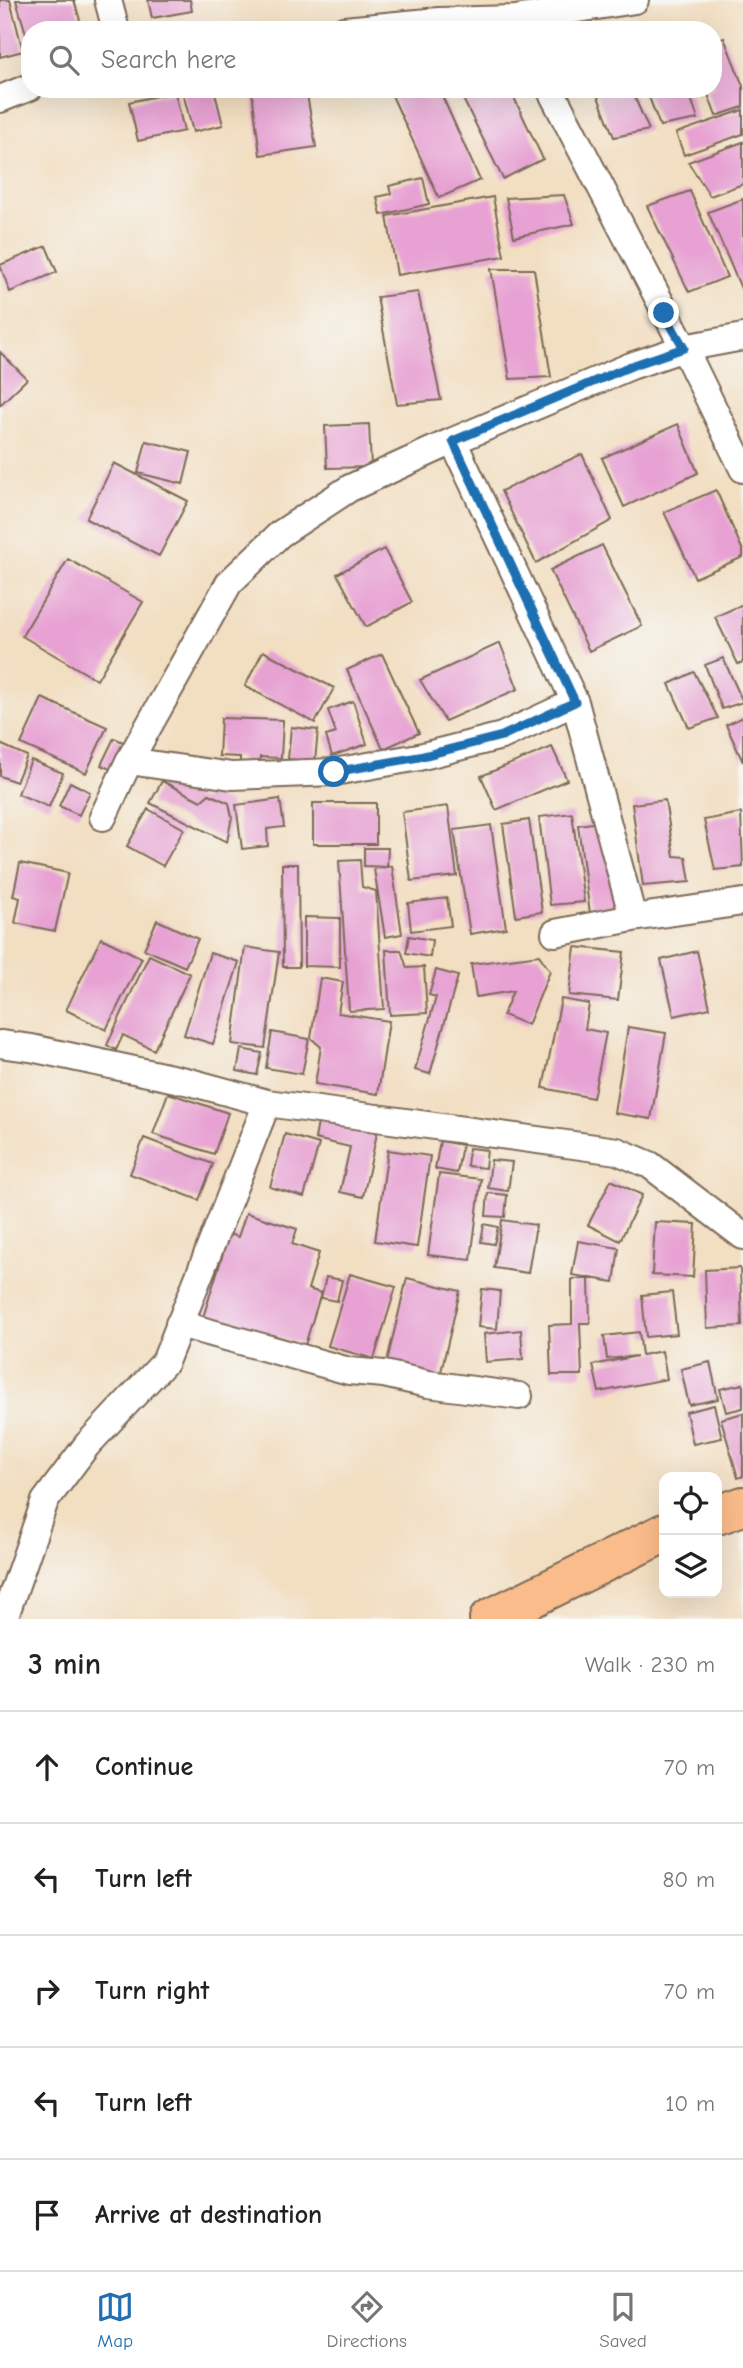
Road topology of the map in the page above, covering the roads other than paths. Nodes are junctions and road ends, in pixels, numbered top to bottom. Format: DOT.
graph roads {
  1 [pos="108,0"];
  2 [pos="635,0"];
  3 [pos="436,10"];
  4 [pos="114,21"];
  5 [pos="385,21"];
  6 [pos="500,21"];
  7 [pos="532,21"];
  8 [pos="21,91"];
  9 [pos="555,98"];
  10 [pos="0,99"];
  11 [pos="743,337"];
  12 [pos="684,348"];
  13 [pos="453,441"];
  14 [pos="743,469"];
  15 [pos="575,702"];
  16 [pos="129,761"];
  17 [pos="103,817"];
  18 [pos="743,902"];
  19 [pos="633,918"];
  20 [pos="555,933"];
  21 [pos="0,1044"];
  22 [pos="267,1103"];
  23 [pos="743,1236"];
  24 [pos="179,1324"];
  25 [pos="519,1396"];
  26 [pos="743,1506"];
  27 [pos="722,1512"];
  28 [pos="660,1535"];
  29 [pos="4,1619"];
  30 [pos="489,1619"];
  1 -- 4 [label="street"];
  2 -- 7 [label="street"];
  3 -- 5 [label="street"];
  3 -- 6 [label="street"];
  8 -- 10 [label="street"];
  9 -- 12 [label="street"];
  11 -- 12 [label="street"];
  12 -- 13 [label="street"];
  12 -- 14 [label="street"];
  13 -- 15 [label="street"];
  13 -- 16 [label="street"];
  15 -- 16 [label="street"];
  15 -- 19 [label="street"];
  16 -- 17 [label="street"];
  18 -- 19 [label="street"];
  19 -- 20 [label="street"];
  21 -- 22 [label="street"];
  22 -- 23 [label="street"];
  22 -- 24 [label="street"];
  24 -- 25 [label="street"];
  24 -- 29 [label="street"];
  26 -- 27 [label="main road"];
  28 -- 30 [label="main road"];
}
